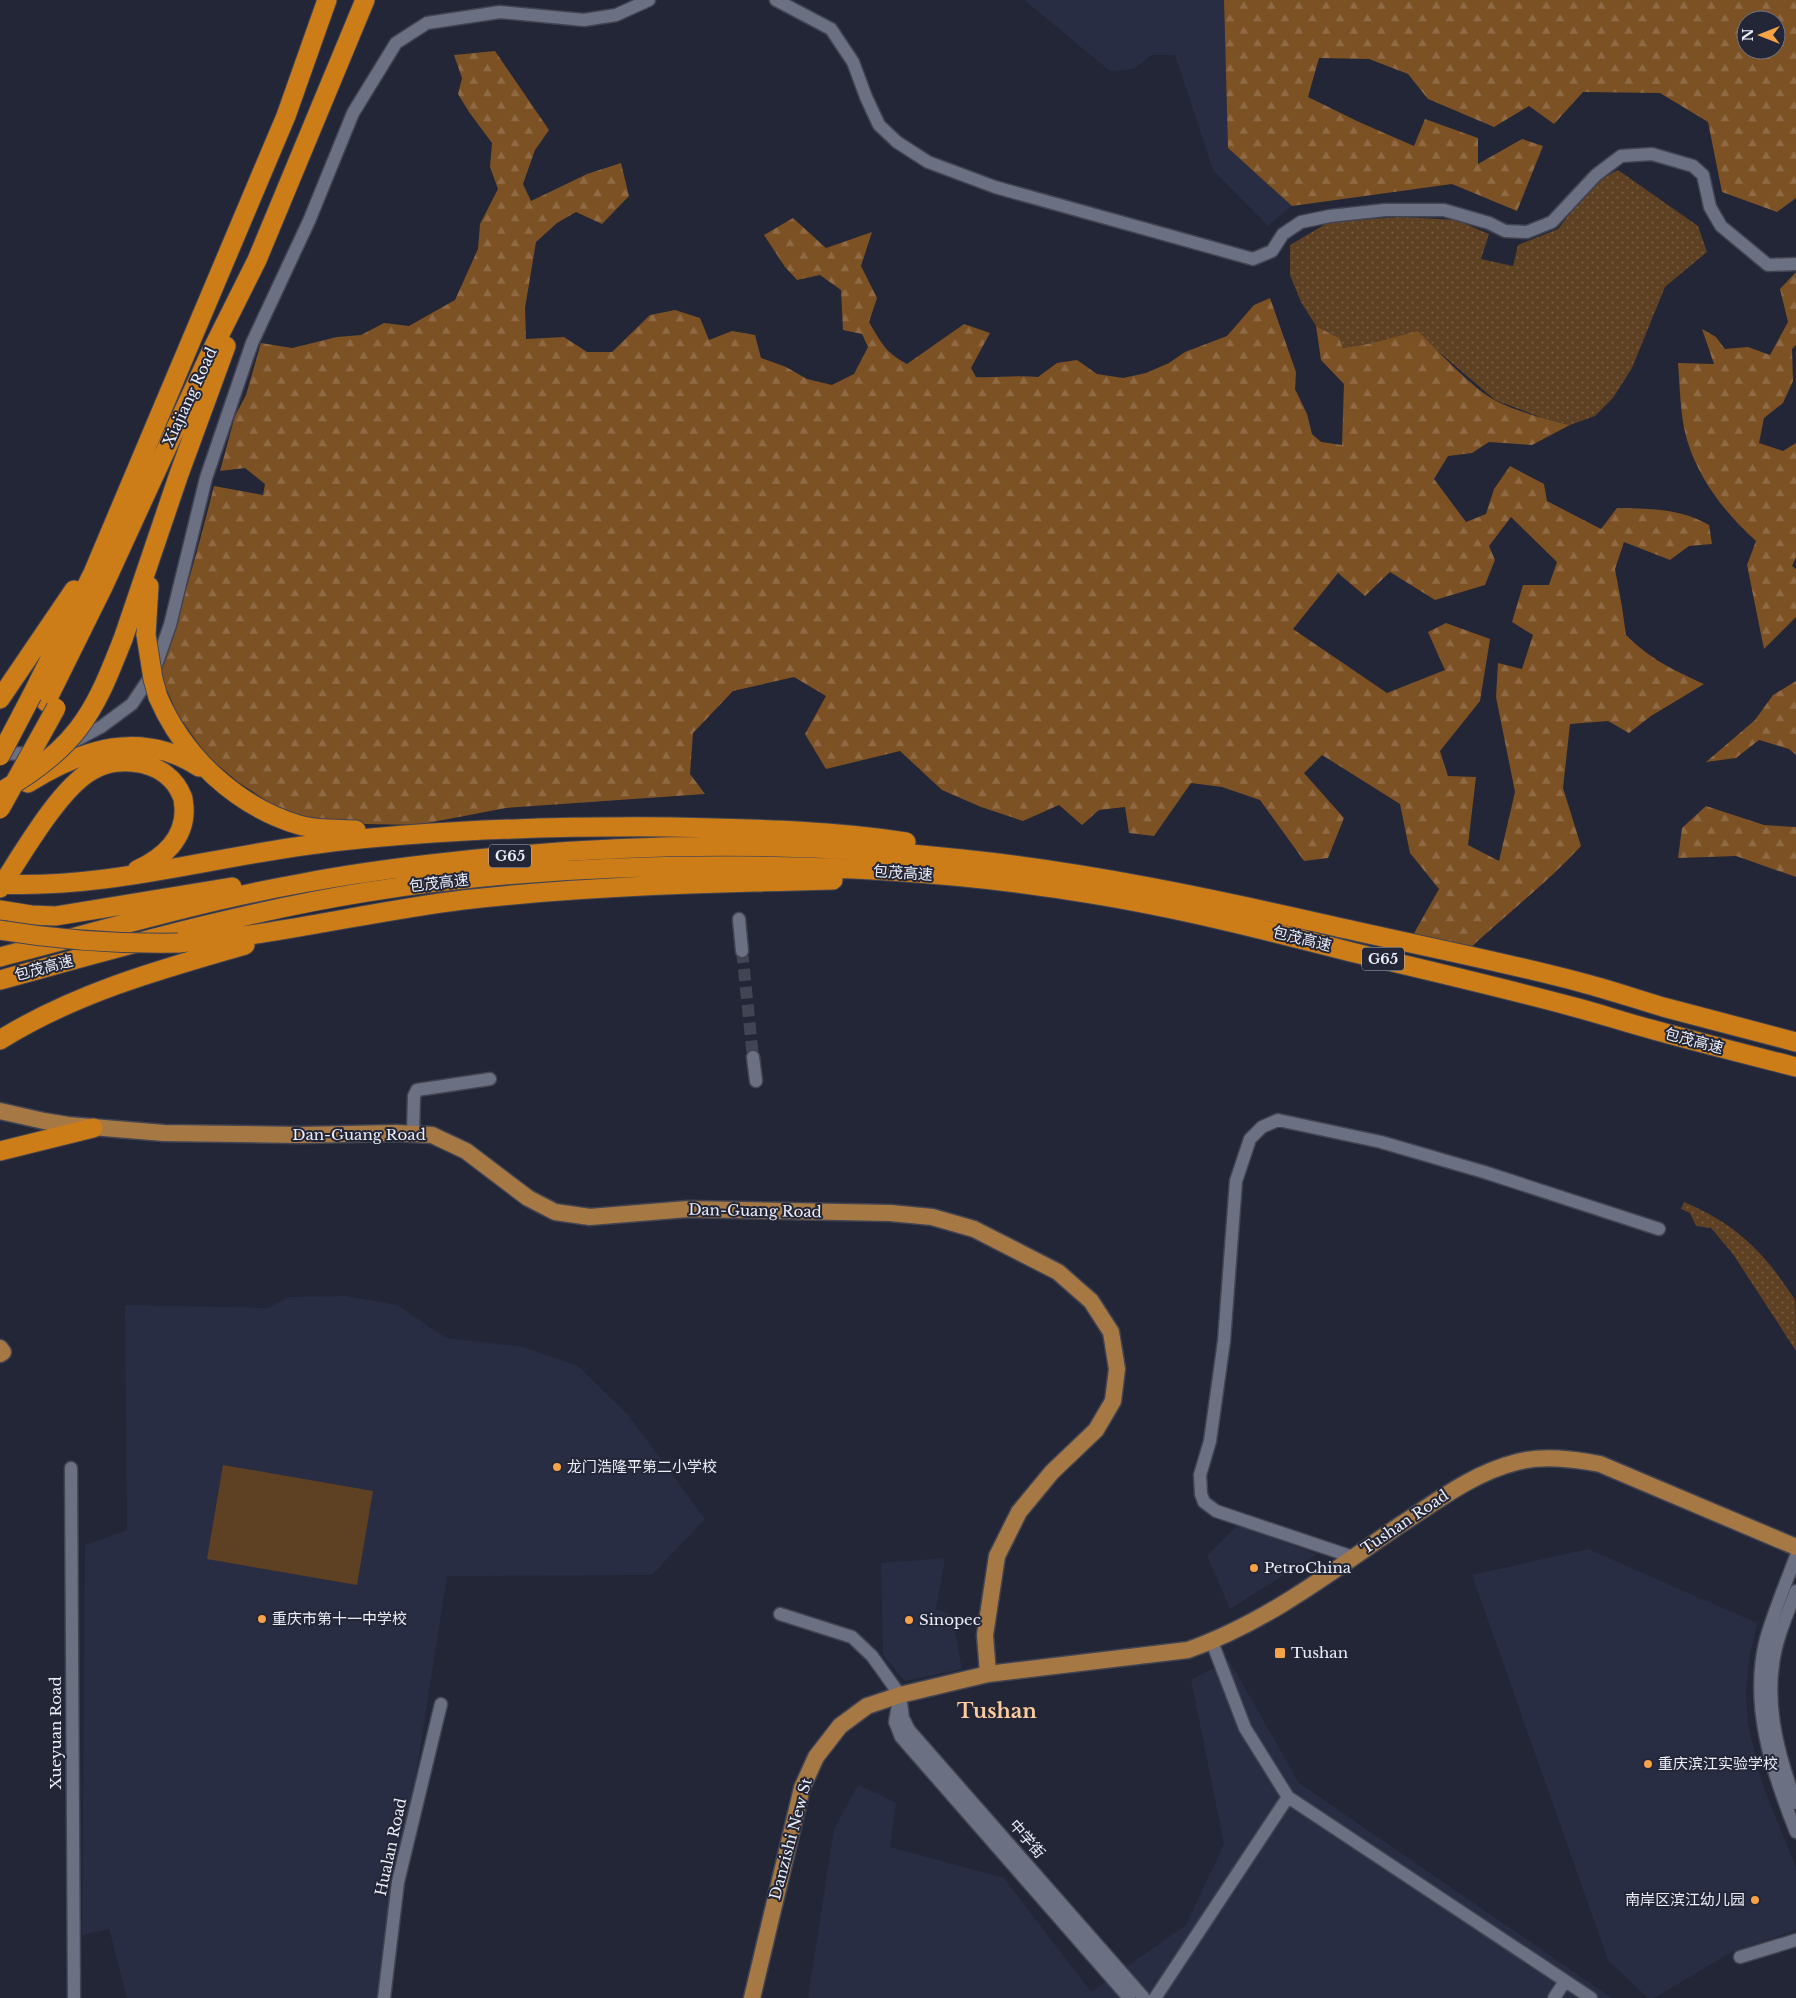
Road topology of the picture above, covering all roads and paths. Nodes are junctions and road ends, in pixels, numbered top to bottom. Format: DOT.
graph roads {
  1 [pos="327,0"];
  2 [pos="365,0"];
  3 [pos="650,0"];
  4 [pos="776,0"];
  5 [pos="501,6"];
  6 [pos="257,260"];
  7 [pos="1796,264"];
  8 [pos="130,483"];
  9 [pos="160,532"];
  10 [pos="0,699"];
  11 [pos="45,702"];
  12 [pos="0,755"];
  13 [pos="215,777"];
  14 [pos="0,790"];
  15 [pos="0,802"];
  16 [pos="0,809"];
  17 [pos="410,833"];
  18 [pos="1030,867"];
  19 [pos="964,877"];
  20 [pos="116,878"];
  21 [pos="303,883"];
  22 [pos="0,884"];
  23 [pos="0,888"];
  24 [pos="0,910"];
  25 [pos="348,918"];
  26 [pos="739,919"];
  27 [pos="0,930"];
  28 [pos="742,950"];
  29 [pos="0,957"];
  30 [pos="0,980"];
  31 [pos="0,1040"];
  32 [pos="1796,1042"];
  33 [pos="753,1057"];
  34 [pos="1796,1067"];
  35 [pos="490,1079"];
  36 [pos="756,1081"];
  37 [pos="0,1111"];
  38 [pos="93,1128"];
  39 [pos="413,1133"];
  40 [pos="0,1151"];
  41 [pos="1659,1229"];
  42 [pos="71,1468"];
  43 [pos="1796,1547"];
  44 [pos="1796,1556"];
  45 [pos="1353,1557"];
  46 [pos="1796,1591"];
  47 [pos="780,1614"];
  48 [pos="1212,1642"];
  49 [pos="988,1674"];
  50 [pos="900,1695"];
  51 [pos="441,1704"];
  52 [pos="1288,1797"];
  53 [pos="1796,1803"];
  54 [pos="1796,1832"];
  55 [pos="1796,1940"];
  56 [pos="1740,1957"];
  57 [pos="1565,1981"];
  58 [pos="74,1998"];
  59 [pos="384,1998"];
  60 [pos="752,1998"];
  61 [pos="1129,1998"];
  62 [pos="1144,1998"];
  63 [pos="1155,1998"];
  64 [pos="1554,1998"];
  65 [pos="1591,1998"];
  1 -- 8 [label="highway, Xiajiang Road"];
  2 -- 6 [label="highway, Xiajiang Road"];
  3 -- 5 [label="street"];
  4 -- 7 [label="street"];
  5 -- 12 [label="street"];
  6 -- 9 [label="highway"];
  6 -- 11 [label="highway, Xiajiang Road"];
  8 -- 10 [label="highway"];
  8 -- 11 [label="highway, Xiajiang Road"];
  9 -- 13 [label="highway, bridge"];
  9 -- 14 [label="highway, bridge"];
  11 -- 12 [label="highway, Xiajiang Road, bridge"];
  11 -- 14 [label="highway, Xiajiang Road"];
  11 -- 16 [label="highway, bridge"];
  13 -- 15 [label="highway"];
  13 -- 17 [label="highway"];
  17 -- 18 [label="highway"];
  17 -- 20 [label="highway"];
  18 -- 21 [label="highway, 包茂高速 / G65"];
  18 -- 32 [label="highway, 包茂高速 / G65"];
  19 -- 25 [label="highway"];
  19 -- 30 [label="highway, 包茂高速 / G65"];
  19 -- 34 [label="highway, 包茂高速 / G65"];
  20 -- 22 [label="highway"];
  20 -- 23 [label="highway"];
  21 -- 24 [label="highway"];
  21 -- 29 [label="highway, 包茂高速 / G65"];
  25 -- 27 [label="highway, bridge"];
  25 -- 31 [label="highway"];
  26 -- 28 [label="street"];
  33 -- 36 [label="street"];
  35 -- 39 [label="street"];
  37 -- 38 [label="main road, Dan-Guang Road"];
  38 -- 39 [label="main road, Dan-Guang Road"];
  38 -- 40 [label="highway"];
  39 -- 49 [label="main road, Dan-Guang Road"];
  41 -- 45 [label="street"];
  42 -- 58 [label="street, Xueyuan Road"];
  43 -- 45 [label="main road, Tushan Road"];
  44 -- 54 [label="street"];
  45 -- 48 [label="main road, Tushan Road"];
  46 -- 53 [label="street"];
  47 -- 50 [label="street, 中学街"];
  48 -- 49 [label="main road, Tushan Road"];
  48 -- 52 [label="street"];
  49 -- 50 [label="main road, Danzishi New St"];
  50 -- 60 [label="main road, Danzishi New St"];
  50 -- 61 [label="street, 中学街"];
  50 -- 62 [label="street, 中学街"];
  51 -- 59 [label="street, Hualan Road"];
  52 -- 57 [label="street"];
  52 -- 63 [label="street"];
  55 -- 56 [label="street"];
  57 -- 64 [label="street"];
  57 -- 65 [label="street"];
}
